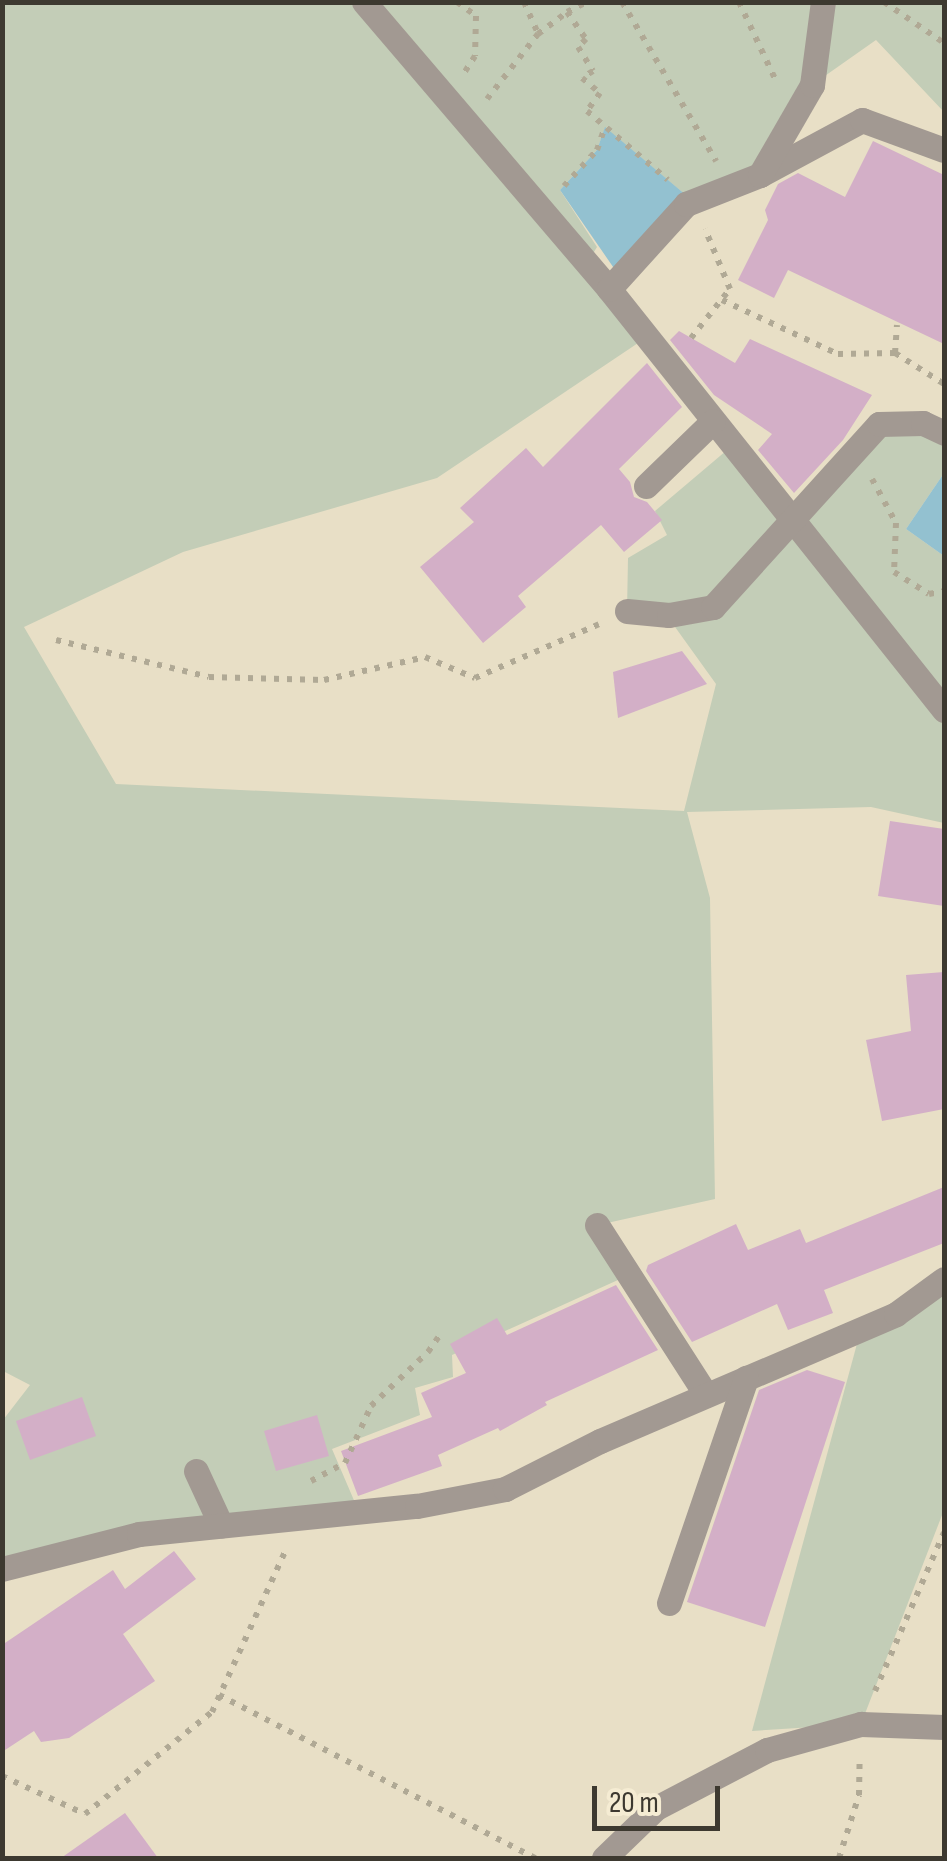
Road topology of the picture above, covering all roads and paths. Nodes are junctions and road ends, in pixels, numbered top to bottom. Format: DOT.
graph roads {
  1 [pos="364,2"];
  2 [pos="458,2"];
  3 [pos="524,2"];
  4 [pos="586,2"];
  5 [pos="622,2"];
  6 [pos="739,2"];
  7 [pos="823,2"];
  8 [pos="884,2"];
  9 [pos="567,12"];
  10 [pos="538,34"];
  11 [pos="944,42"];
  12 [pos="447,99"];
  13 [pos="794,118"];
  14 [pos="468,124"];
  15 [pos="605,127"];
  16 [pos="944,150"];
  17 [pos="760,174"];
  18 [pos="730,186"];
  19 [pos="560,190"];
  20 [pos="693,201"];
  21 [pos="608,289"];
  22 [pos="722,300"];
  23 [pos="897,325"];
  24 [pos="895,353"];
  25 [pos="669,365"];
  26 [pos="944,384"];
  27 [pos="714,421"];
  28 [pos="944,433"];
  29 [pos="867,469"];
  30 [pos="646,486"];
  31 [pos="792,519"];
  32 [pos="944,591"];
  33 [pos="628,611"];
  34 [pos="56,640"];
  35 [pos="944,710"];
  36 [pos="598,1225"];
  37 [pos="944,1279"];
  38 [pos="442,1332"];
  39 [pos="746,1378"];
  40 [pos="706,1395"];
  41 [pos="196,1471"];
  42 [pos="300,1518"];
  43 [pos="221,1525"];
  44 [pos="944,1532"];
  45 [pos="2,1569"];
  46 [pos="669,1603"];
  47 [pos="219,1695"];
  48 [pos="860,1724"];
  49 [pos="944,1727"];
  50 [pos="2,1776"];
  51 [pos="535,1858"];
  52 [pos="604,1858"];
  53 [pos="839,1858"];
  1 -- 12 [label="street"];
  2 -- 12 [label="path"];
  3 -- 10 [label="path"];
  4 -- 9 [label="path"];
  5 -- 18 [label="path"];
  6 -- 13 [label="path"];
  7 -- 13 [label="street"];
  8 -- 11 [label="path"];
  9 -- 10 [label="path"];
  9 -- 15 [label="path"];
  10 -- 14 [label="path"];
  12 -- 14 [label="street"];
  13 -- 17 [label="street"];
  14 -- 21 [label="street"];
  15 -- 19 [label="path"];
  15 -- 20 [label="path"];
  16 -- 17 [label="street"];
  17 -- 18 [label="street"];
  18 -- 20 [label="street"];
  20 -- 21 [label="street"];
  20 -- 22 [label="path"];
  21 -- 25 [label="street"];
  22 -- 24 [label="path"];
  22 -- 25 [label="path"];
  23 -- 24 [label="path"];
  24 -- 26 [label="path"];
  25 -- 27 [label="street"];
  27 -- 30 [label="street"];
  27 -- 31 [label="street"];
  28 -- 31 [label="street"];
  29 -- 32 [label="path"];
  31 -- 33 [label="street"];
  31 -- 35 [label="street"];
  33 -- 34 [label="path"];
  36 -- 40 [label="street"];
  37 -- 39 [label="street"];
  38 -- 42 [label="path"];
  39 -- 40 [label="street"];
  39 -- 46 [label="street"];
  40 -- 42 [label="street"];
  41 -- 43 [label="street"];
  42 -- 43 [label="street"];
  42 -- 47 [label="path"];
  43 -- 45 [label="street"];
  44 -- 48 [label="path"];
  47 -- 50 [label="path"];
  47 -- 51 [label="path"];
  48 -- 49 [label="street"];
  48 -- 52 [label="street"];
  48 -- 53 [label="path"];
}
